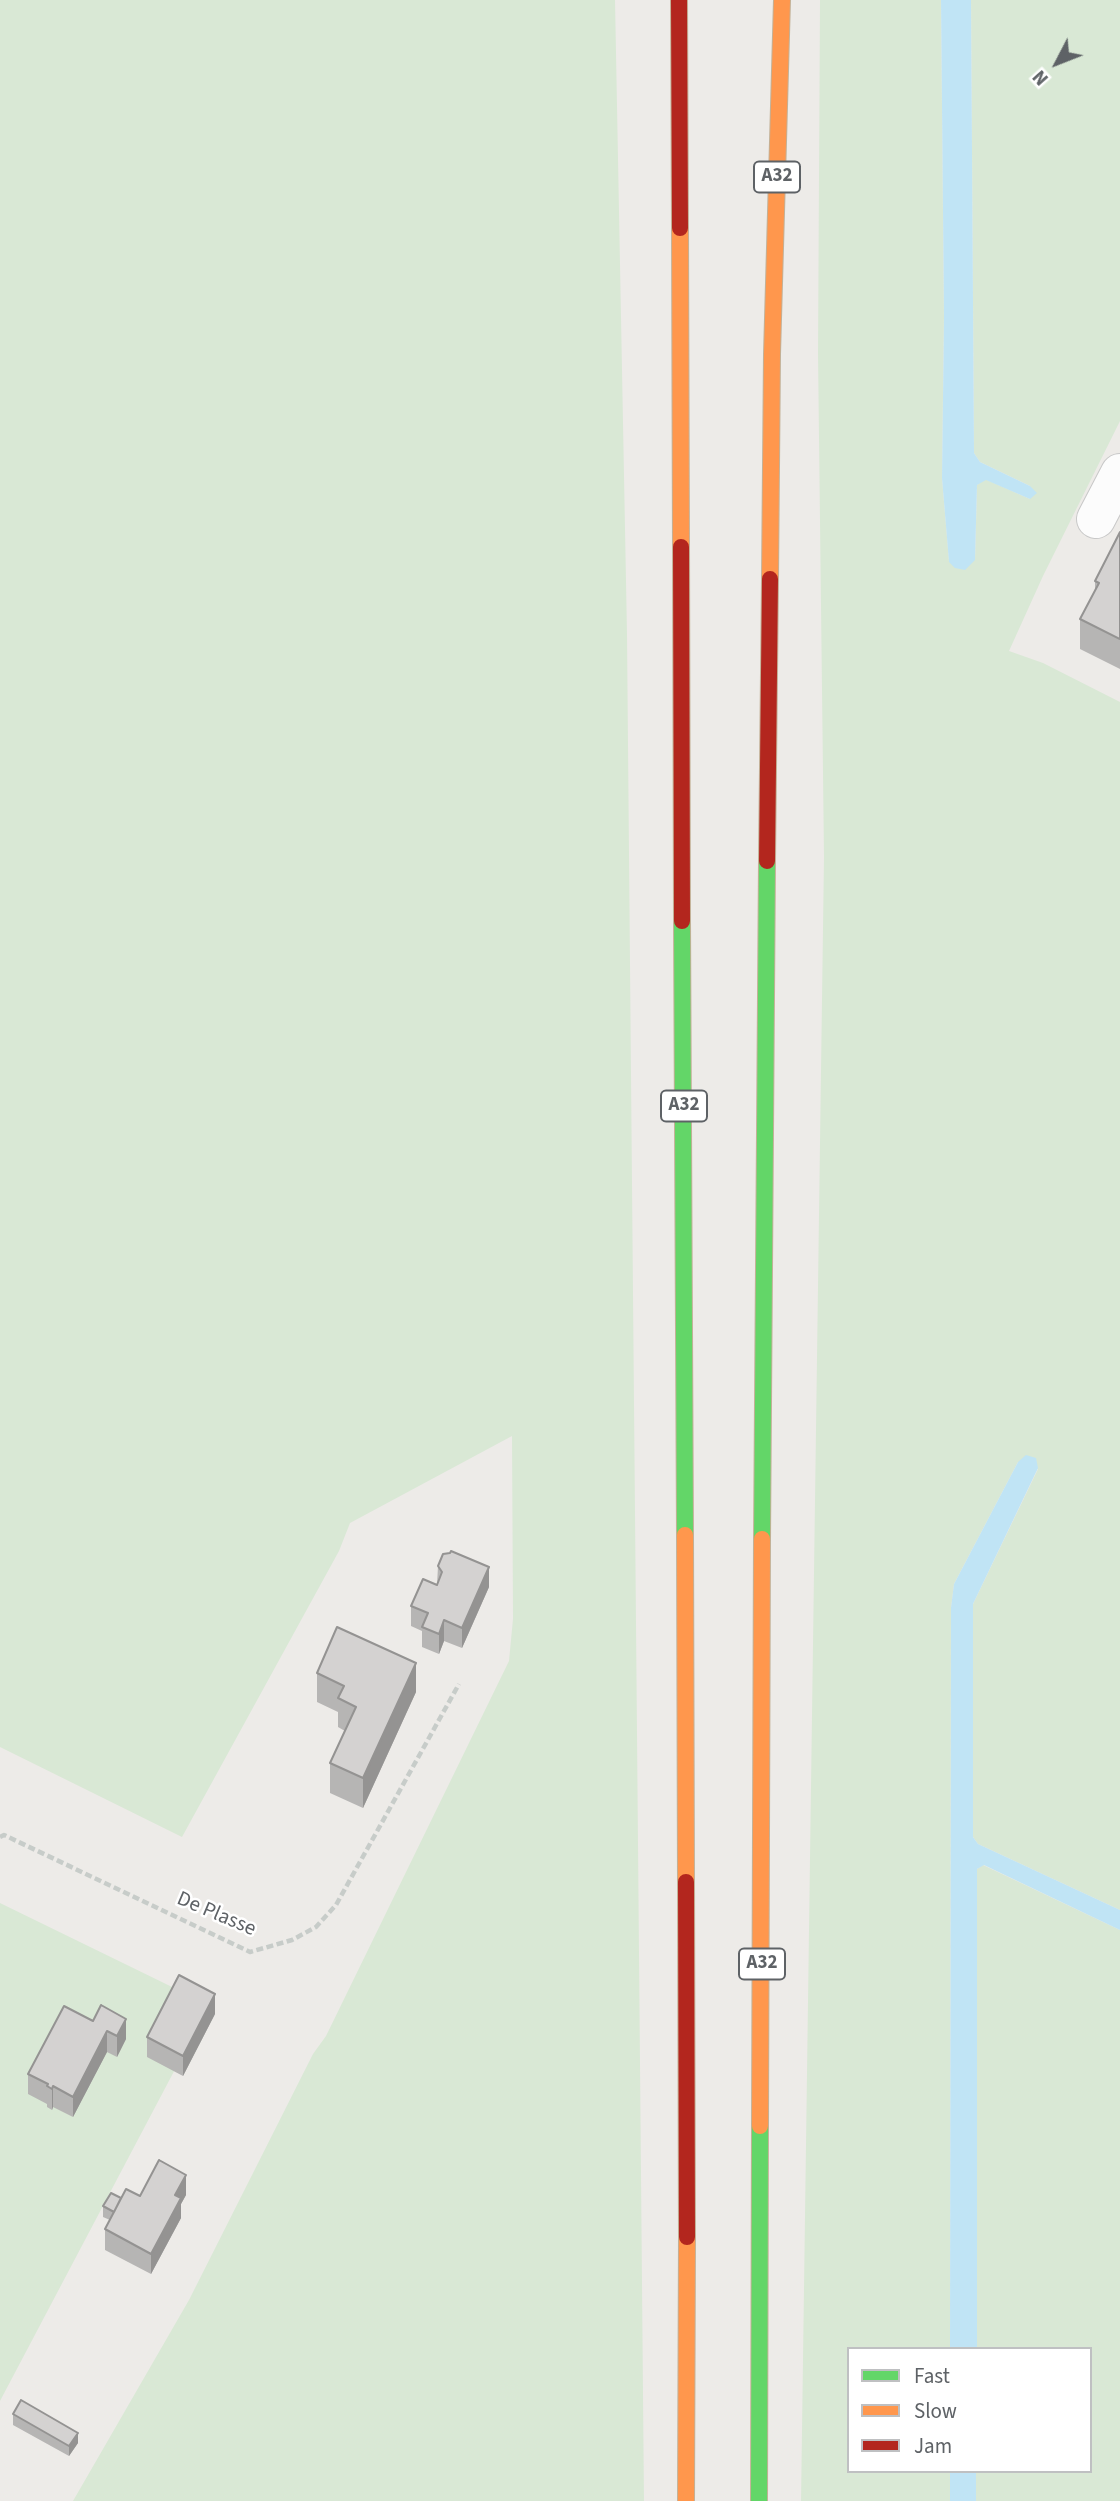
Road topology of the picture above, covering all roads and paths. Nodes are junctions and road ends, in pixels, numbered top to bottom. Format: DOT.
graph roads {
  1 [pos="671,0"];
  2 [pos="680,0"];
  3 [pos="782,0"];
  4 [pos="765,41"];
  5 [pos="681,94"];
  6 [pos="772,354"];
  7 [pos="1120,473"];
  8 [pos="1096,519"];
  9 [pos="459,1684"];
  10 [pos="0,1837"];
  11 [pos="686,2501"];
  12 [pos="760,2501"];
  1 -- 5 [label="highway"];
  2 -- 5 [label="highway, A32"];
  3 -- 6 [label="highway, A32"];
  4 -- 6 [label="highway, A32"];
  5 -- 11 [label="highway, A32"];
  6 -- 12 [label="highway, A32"];
  7 -- 8 [label="street"];
  9 -- 10 [label="path, De Plasse"];
}
